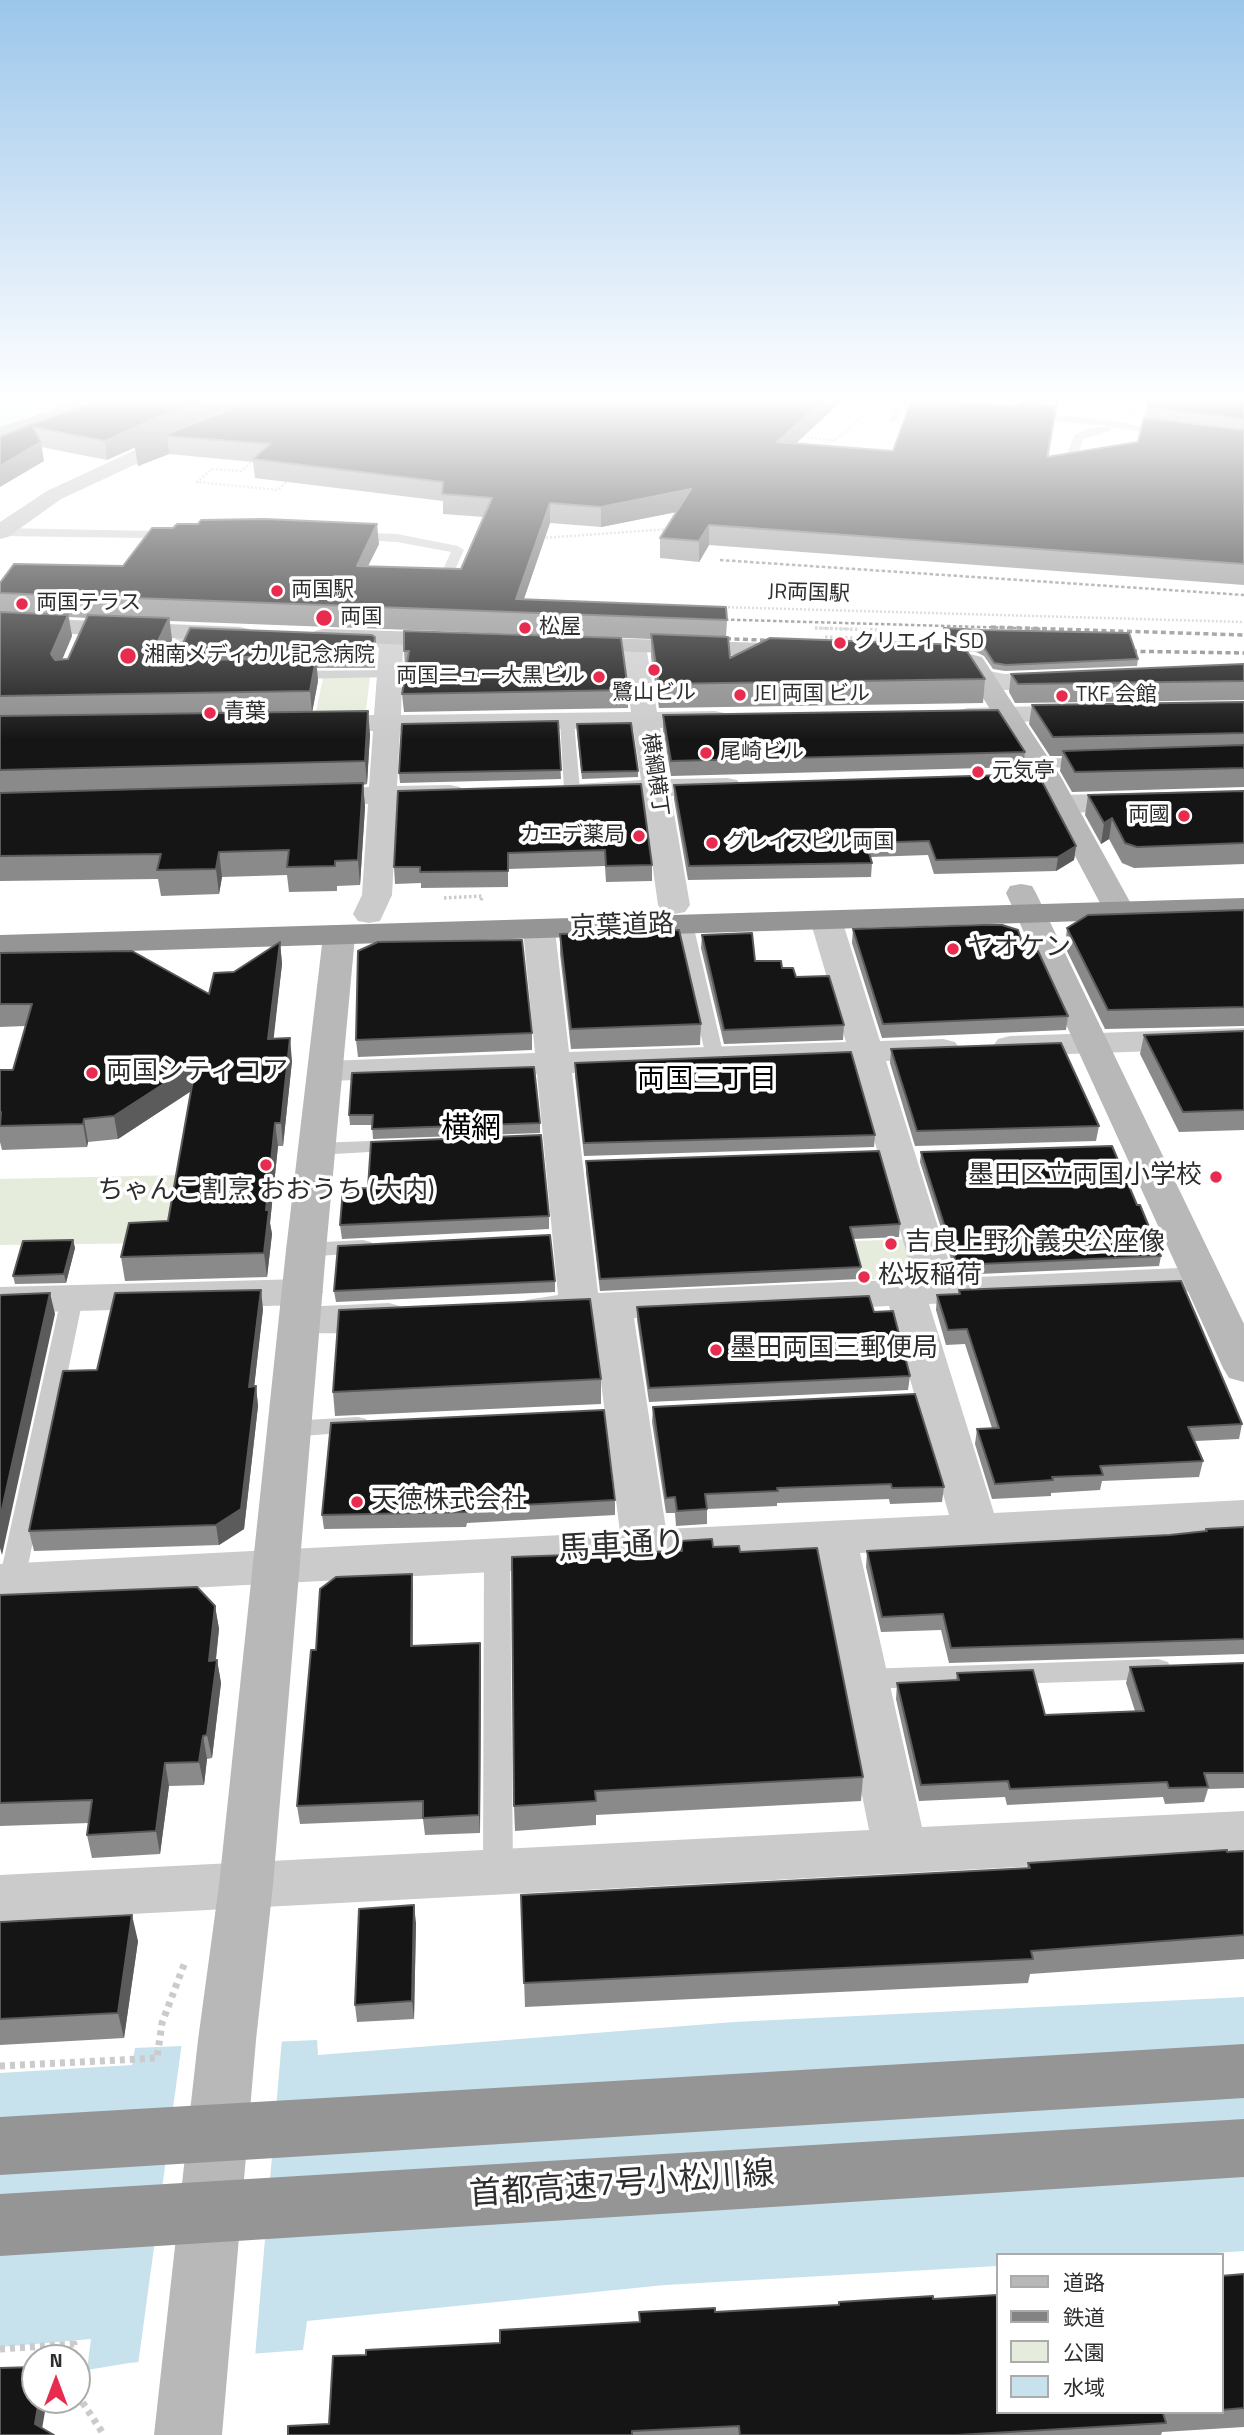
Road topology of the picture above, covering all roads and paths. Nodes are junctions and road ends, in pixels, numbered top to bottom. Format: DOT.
graph roads {
  1 [pos="28,513"];
  2 [pos="672,529"];
  3 [pos="0,532"];
  4 [pos="331,536"];
  5 [pos="531,537"];
  6 [pos="131,566"];
  7 [pos="446,576"];
  8 [pos="719,607"];
  9 [pos="1244,622"];
  10 [pos="0,624"];
  11 [pos="186,632"];
  12 [pos="268,635"];
  13 [pos="296,635"];
  14 [pos="377,638"];
  15 [pos="485,641"];
  16 [pos="539,643"];
  17 [pos="634,646"];
  18 [pos="828,652"];
  19 [pos="925,656"];
  20 [pos="390,674"];
  21 [pos="271,676"];
  22 [pos="191,677"];
  23 [pos="983,678"];
  24 [pos="1085,679"];
  25 [pos="1114,712"];
  26 [pos="1006,715"];
  27 [pos="948,716"];
  28 [pos="742,719"];
  29 [pos="646,720"];
  30 [pos="567,721"];
  31 [pos="388,723"];
  32 [pos="290,725"];
  33 [pos="1107,762"];
  34 [pos="1034,773"];
  35 [pos="752,785"];
  36 [pos="655,788"];
  37 [pos="559,790"];
  38 [pos="477,793"];
  39 [pos="383,795"];
  40 [pos="287,798"];
  41 [pos="1244,799"];
  42 [pos="1062,804"];
  43 [pos="1244,885"];
  44 [pos="481,895"];
  45 [pos="435,898"];
  46 [pos="1113,901"];
  47 [pos="1026,904"];
  48 [pos="1244,907"];
  49 [pos="369,914"];
  50 [pos="679,915"];
  51 [pos="826,920"];
  52 [pos="0,922"];
  53 [pos="539,930"];
  54 [pos="339,936"];
  55 [pos="0,945"];
  56 [pos="1244,1038"];
  57 [pos="1091,1044"];
  58 [pos="866,1052"];
  59 [pos="715,1057"];
  60 [pos="553,1063"];
  61 [pos="326,1071"];
  62 [pos="411,1146"];
  63 [pos="316,1149"];
  64 [pos="386,1246"];
  65 [pos="1202,1279"];
  66 [pos="303,1287"];
  67 [pos="922,1292"];
  68 [pos="72,1298"];
  69 [pos="0,1300"];
  70 [pos="595,1306"];
  71 [pos="509,1310"];
  72 [pos="426,1314"];
  73 [pos="1241,1355"];
  74 [pos="384,1424"];
  75 [pos="290,1429"];
  76 [pos="1244,1516"];
  77 [pos="976,1530"];
  78 [pos="833,1537"];
  79 [pos="645,1547"];
  80 [pos="497,1555"];
  81 [pos="278,1567"];
  82 [pos="6,1581"];
  83 [pos="1180,1669"];
  84 [pos="864,1679"];
  85 [pos="1244,1833"];
  86 [pos="900,1851"];
  87 [pos="498,1872"];
  88 [pos="246,1885"];
  89 [pos="0,1898"];
  90 [pos="189,1950"];
  91 [pos="0,2066"];
  92 [pos="1244,2071"];
  93 [pos="0,2146"];
  94 [pos="1244,2148"];
  95 [pos="0,2225"];
  96 [pos="21,2348"];
  97 [pos="0,2349"];
  98 [pos="90,2414"];
  99 [pos="104,2435"];
  100 [pos="188,2435"];
  1 -- 3 [label="street"];
  2 -- 5 [label="path"];
  3 -- 6 [label="lane"];
  4 -- 7 [label="lane"];
  8 -- 9 [label="path, JR両国駅"];
  10 -- 11 [label="street"];
  11 -- 12 [label="street"];
  11 -- 22 [label="lane"];
  13 -- 14 [label="street"];
  14 -- 15 [label="street"];
  14 -- 20 [label="street"];
  16 -- 17 [label="street"];
  17 -- 18 [label="street"];
  17 -- 29 [label="street, 横綱横丁"];
  19 -- 23 [label="street"];
  20 -- 21 [label="lane"];
  20 -- 31 [label="street"];
  23 -- 24 [label="street"];
  23 -- 26 [label="street"];
  25 -- 26 [label="street"];
  26 -- 27 [label="street"];
  26 -- 34 [label="street"];
  28 -- 29 [label="street"];
  29 -- 30 [label="street"];
  29 -- 36 [label="street, 横綱横丁"];
  30 -- 31 [label="street"];
  30 -- 37 [label="lane"];
  31 -- 32 [label="street"];
  31 -- 39 [label="street"];
  33 -- 34 [label="lane"];
  34 -- 42 [label="street"];
  35 -- 36 [label="street"];
  36 -- 37 [label="street"];
  36 -- 50 [label="street, 横綱横丁"];
  38 -- 39 [label="street"];
  39 -- 40 [label="street"];
  39 -- 49 [label="street"];
  41 -- 42 [label="street"];
  42 -- 46 [label="street"];
  43 -- 46 [label="highway, 京葉道路"];
  44 -- 45 [label="path"];
  46 -- 47 [label="highway, 京葉道路"];
  46 -- 48 [label="highway, 京葉道路"];
  47 -- 50 [label="highway, 京葉道路"];
  47 -- 51 [label="highway, 京葉道路"];
  47 -- 57 [label="street"];
  49 -- 50 [label="highway, 京葉道路"];
  49 -- 52 [label="highway, 京葉道路"];
  50 -- 51 [label="highway, 京葉道路"];
  50 -- 53 [label="highway, 京葉道路"];
  50 -- 59 [label="lane"];
  51 -- 58 [label="street"];
  53 -- 54 [label="highway, 京葉道路"];
  53 -- 60 [label="street"];
  54 -- 55 [label="highway, 京葉道路"];
  54 -- 61 [label="street"];
  56 -- 57 [label="street"];
  57 -- 58 [label="street"];
  57 -- 65 [label="street"];
  58 -- 59 [label="street"];
  58 -- 67 [label="street"];
  59 -- 60 [label="street"];
  60 -- 61 [label="street"];
  60 -- 70 [label="street"];
  61 -- 63 [label="street"];
  62 -- 63 [label="lane"];
  63 -- 66 [label="street"];
  64 -- 66 [label="lane"];
  65 -- 67 [label="street"];
  65 -- 73 [label="street"];
  66 -- 68 [label="street"];
  66 -- 72 [label="street"];
  66 -- 75 [label="street"];
  67 -- 70 [label="street"];
  67 -- 77 [label="street"];
  68 -- 69 [label="street"];
  68 -- 82 [label="lane"];
  70 -- 71 [label="street"];
  70 -- 79 [label="street"];
  74 -- 75 [label="lane"];
  75 -- 81 [label="street"];
  76 -- 77 [label="street, 馬車通り"];
  77 -- 78 [label="street, 馬車通り"];
  78 -- 79 [label="street, 馬車通り"];
  78 -- 84 [label="street"];
  79 -- 80 [label="street, 馬車通り"];
  80 -- 81 [label="street, 馬車通り"];
  80 -- 87 [label="lane"];
  81 -- 82 [label="street, 馬車通り"];
  81 -- 88 [label="street"];
  83 -- 84 [label="lane"];
  84 -- 86 [label="street"];
  85 -- 86 [label="street"];
  86 -- 87 [label="street"];
  87 -- 88 [label="street"];
  88 -- 89 [label="street"];
  88 -- 100 [label="street"];
  90 -- 91 [label="path"];
  92 -- 93 [label="highway"];
  94 -- 95 [label="highway, 首都高速7号小松川線"];
  96 -- 97 [label="path"];
  98 -- 99 [label="path"];
}
